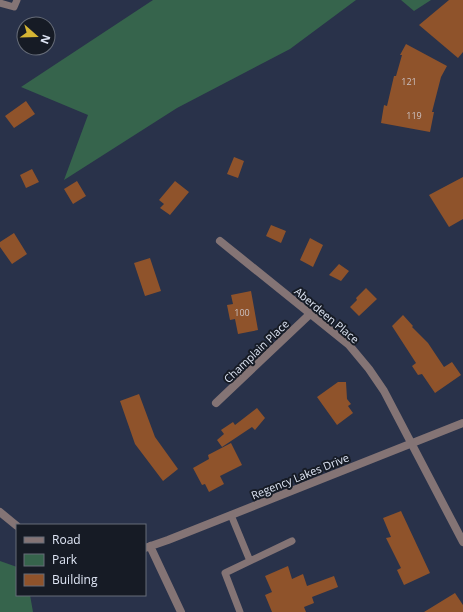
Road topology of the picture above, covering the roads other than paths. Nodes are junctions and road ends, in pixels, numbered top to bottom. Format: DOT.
graph roads {
  1 [pos="17,0"];
  2 [pos="0,3"];
  3 [pos="220,241"];
  4 [pos="310,314"];
  5 [pos="216,403"];
  6 [pos="463,423"];
  7 [pos="411,444"];
  8 [pos="0,512"];
  9 [pos="231,515"];
  10 [pos="16,525"];
  11 [pos="292,541"];
  12 [pos="463,542"];
  13 [pos="147,547"];
  14 [pos="250,561"];
  15 [pos="181,612"];
  16 [pos="240,612"];
  1 -- 2 [label="lane"];
  3 -- 4 [label="street, Aberdeen Place"];
  4 -- 5 [label="street, Champlain Place"];
  4 -- 7 [label="street, Aberdeen Place"];
  6 -- 7 [label="street, Regency Lakes Drive"];
  7 -- 9 [label="street, Regency Lakes Drive"];
  7 -- 12 [label="street, Aberdeen Place"];
  8 -- 10 [label="street"];
  9 -- 13 [label="street, Regency Lakes Drive"];
  9 -- 14 [label="lane"];
  11 -- 14 [label="lane"];
  13 -- 15 [label="street"];
  14 -- 16 [label="lane"];
}
